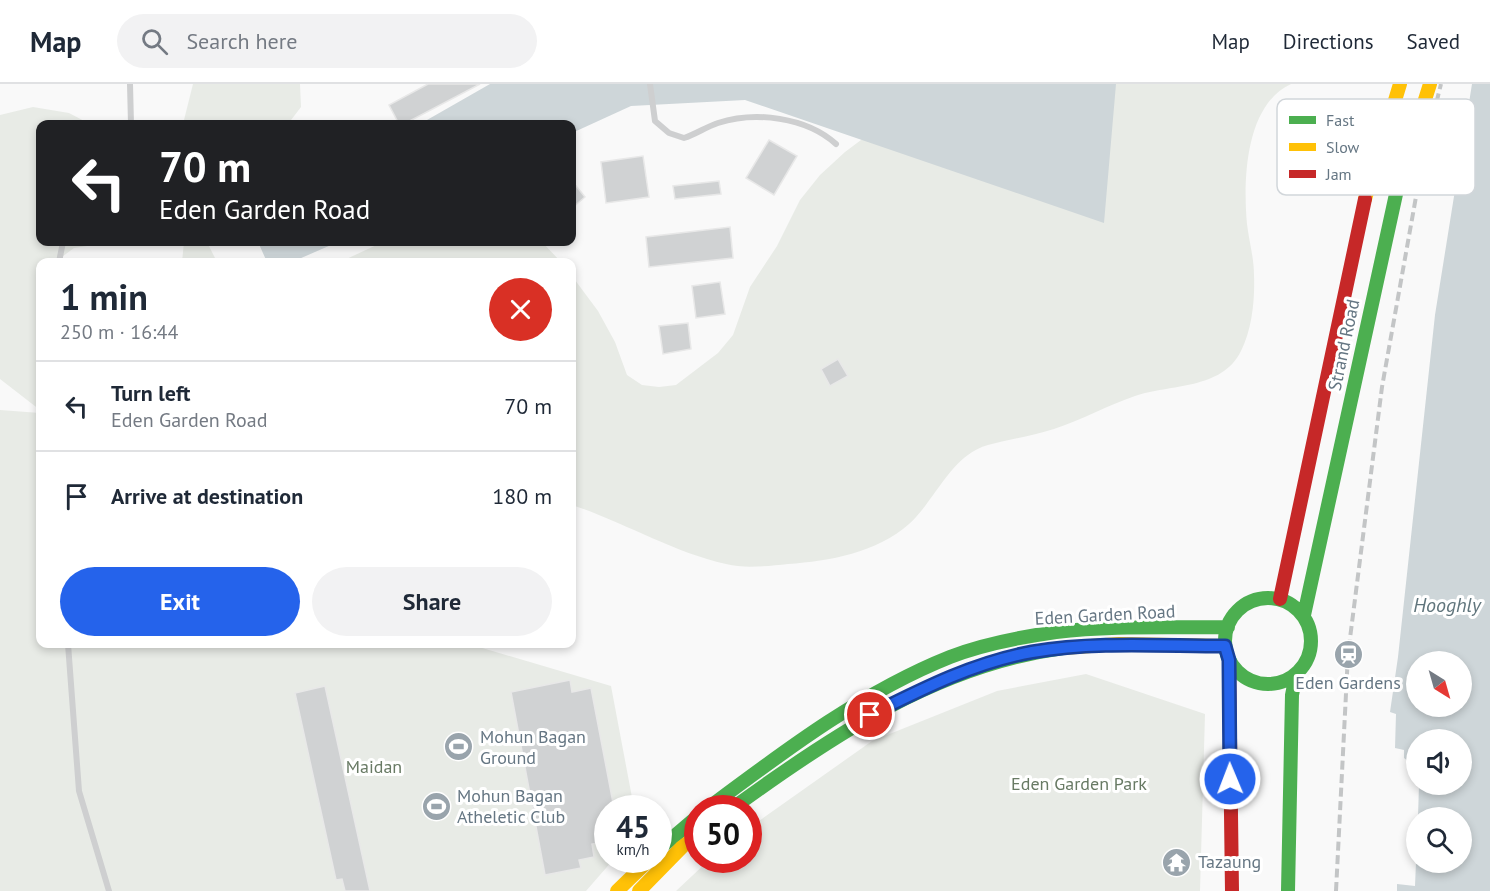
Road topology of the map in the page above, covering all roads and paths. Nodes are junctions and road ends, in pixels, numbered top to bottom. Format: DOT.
graph roads {
  1 [pos="130,84"];
  2 [pos="650,84"];
  3 [pos="1400,84"];
  4 [pos="1430,84"];
  5 [pos="1395,99"];
  6 [pos="1425,99"];
  7 [pos="131,120"];
  8 [pos="836,144"];
  9 [pos="1366,195"];
  10 [pos="1395,195"];
  11 [pos="1280,599"];
  12 [pos="1304,615"];
  13 [pos="1228,627"];
  14 [pos="68,648"];
  15 [pos="1227,653"];
  16 [pos="1296,675"];
  17 [pos="725,795"];
  18 [pos="752,795"];
  19 [pos="684,828"];
  20 [pos="672,838"];
  21 [pos="684,846"];
  22 [pos="636,873"];
  23 [pos="109,891"];
  24 [pos="617,891"];
  25 [pos="639,891"];
  26 [pos="1232,891"];
  27 [pos="1288,891"];
  1 -- 7 [label="lane"];
  2 -- 8 [label="lane"];
  3 -- 5 [label="main road, Strand Road"];
  4 -- 6 [label="main road, Strand Road"];
  9 -- 11 [label="main road, Strand Road"];
  10 -- 12 [label="main road, Strand Road"];
  11 -- 12 [label="main road"];
  11 -- 13 [label="main road"];
  12 -- 16 [label="main road"];
  13 -- 15 [label="main road"];
  13 -- 17 [label="main road, Eden Garden Road"];
  14 -- 23 [label="lane"];
  15 -- 16 [label="main road"];
  15 -- 18 [label="main road, Eden Garden Road"];
  15 -- 26 [label="main road"];
  16 -- 27 [label="main road"];
  19 -- 20 [label="main road"];
  21 -- 25 [label="main road"];
  22 -- 24 [label="main road"];
}
